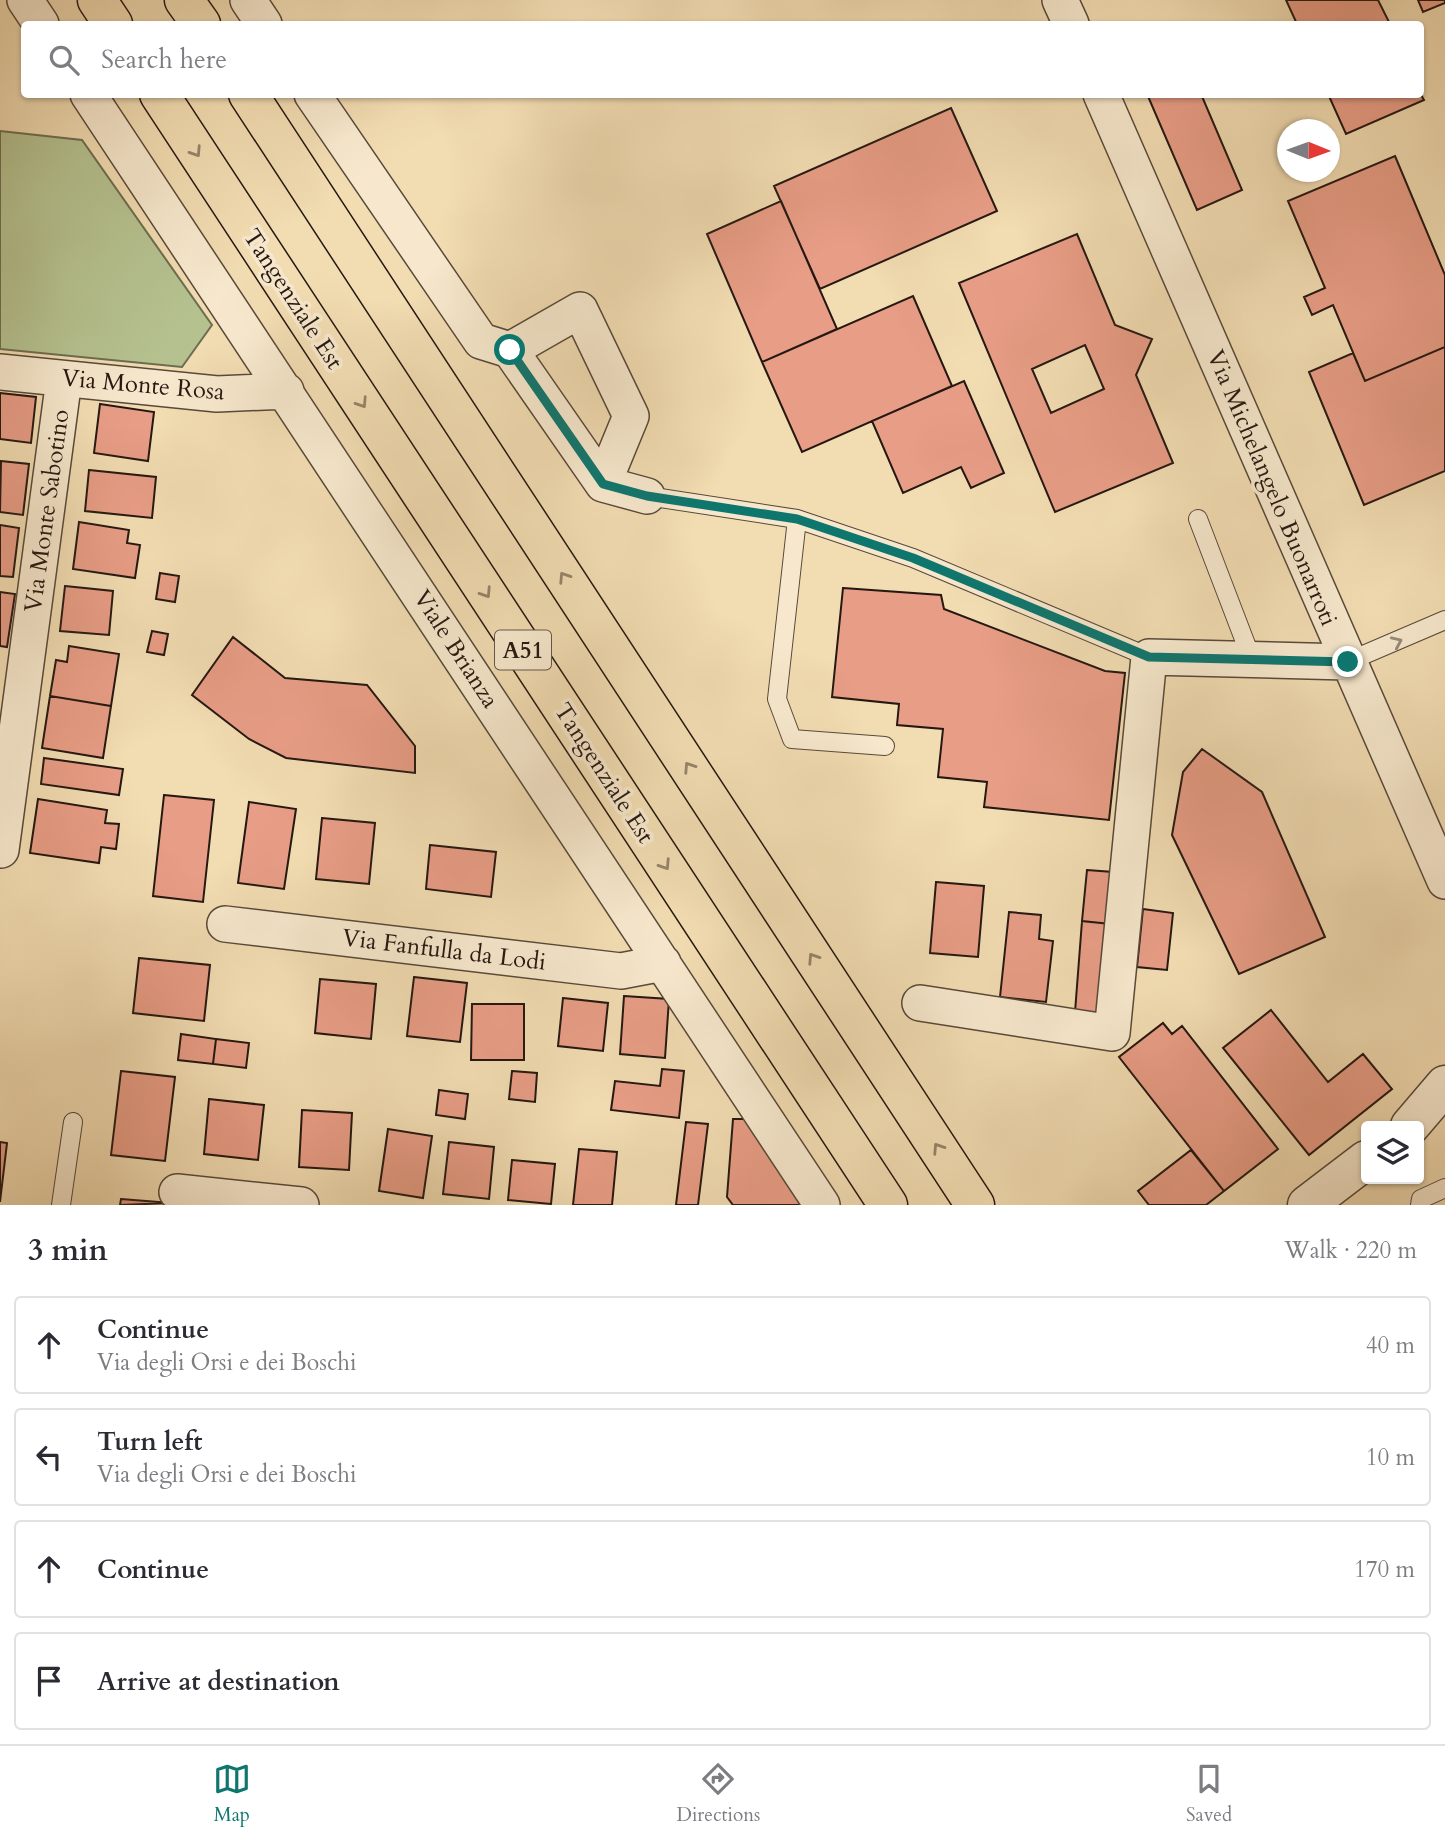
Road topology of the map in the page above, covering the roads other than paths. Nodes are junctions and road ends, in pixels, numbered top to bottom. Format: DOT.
graph roads {
  1 [pos="25,0"];
  2 [pos="97,0"];
  3 [pos="184,0"];
  4 [pos="190,0"];
  5 [pos="248,0"];
  6 [pos="1060,0"];
  7 [pos="39,21"];
  8 [pos="111,21"];
  9 [pos="201,21"];
  10 [pos="201,21"];
  11 [pos="262,21"];
  12 [pos="1070,21"];
  13 [pos="91,98"];
  14 [pos="162,98"];
  15 [pos="315,98"];
  16 [pos="1103,98"];
  17 [pos="252,100"];
  18 [pos="510,350"];
  19 [pos="0,372"];
  20 [pos="64,379"];
  21 [pos="286,391"];
  22 [pos="603,484"];
  23 [pos="647,496"];
  24 [pos="797,519"];
  25 [pos="1198,519"];
  26 [pos="1445,620"];
  27 [pos="1149,657"];
  28 [pos="1252,660"];
  29 [pos="1348,662"];
  30 [pos="885,746"];
  31 [pos="1,850"];
  32 [pos="1445,881"];
  33 [pos="225,924"];
  34 [pos="663,963"];
  35 [pos="920,1003"];
  36 [pos="1445,1086"];
  37 [pos="1425,1119"];
  38 [pos="73,1122"];
  39 [pos="1361,1164"];
  40 [pos="1445,1188"];
  41 [pos="177,1192"];
  42 [pos="61,1205"];
  43 [pos="302,1205"];
  44 [pos="822,1205"];
  45 [pos="888,1205"];
  46 [pos="975,1205"];
  47 [pos="1307,1205"];
  48 [pos="1420,1205"];
  1 -- 7 [label="street"];
  2 -- 8 [label="highway"];
  3 -- 9 [label="highway"];
  4 -- 10 [label="highway"];
  5 -- 11 [label="street"];
  6 -- 12 [label="street"];
  13 -- 21 [label="street, Viale Brianza"];
  14 -- 45 [label="highway, Tangenziale Est / A51, one-way"];
  15 -- 18 [label="street"];
  16 -- 29 [label="street, Via Michelangelo Buonarroti"];
  46 -- 17 [label="highway, one-way"];
  18 -- 22 [label="street"];
  18 -- 22 [label="street"];
  19 -- 20 [label="street, Via Monte Rosa"];
  20 -- 21 [label="street, Via Monte Rosa"];
  20 -- 31 [label="street, Via Monte Sabotino"];
  21 -- 34 [label="street, Viale Brianza"];
  22 -- 23 [label="street"];
  23 -- 24 [label="lane"];
  24 -- 27 [label="lane"];
  24 -- 30 [label="lane"];
  25 -- 28 [label="lane"];
  29 -- 26 [label="lane, one-way"];
  27 -- 28 [label="street"];
  27 -- 35 [label="street"];
  28 -- 29 [label="street"];
  29 -- 32 [label="street, Via Michelangelo Buonarroti"];
  33 -- 34 [label="street, Via Fanfulla da Lodi"];
  34 -- 44 [label="street, Viale Brianza"];
  36 -- 37 [label="street"];
  38 -- 42 [label="lane"];
  39 -- 47 [label="street"];
  40 -- 48 [label="lane"];
  41 -- 43 [label="street"];
}
